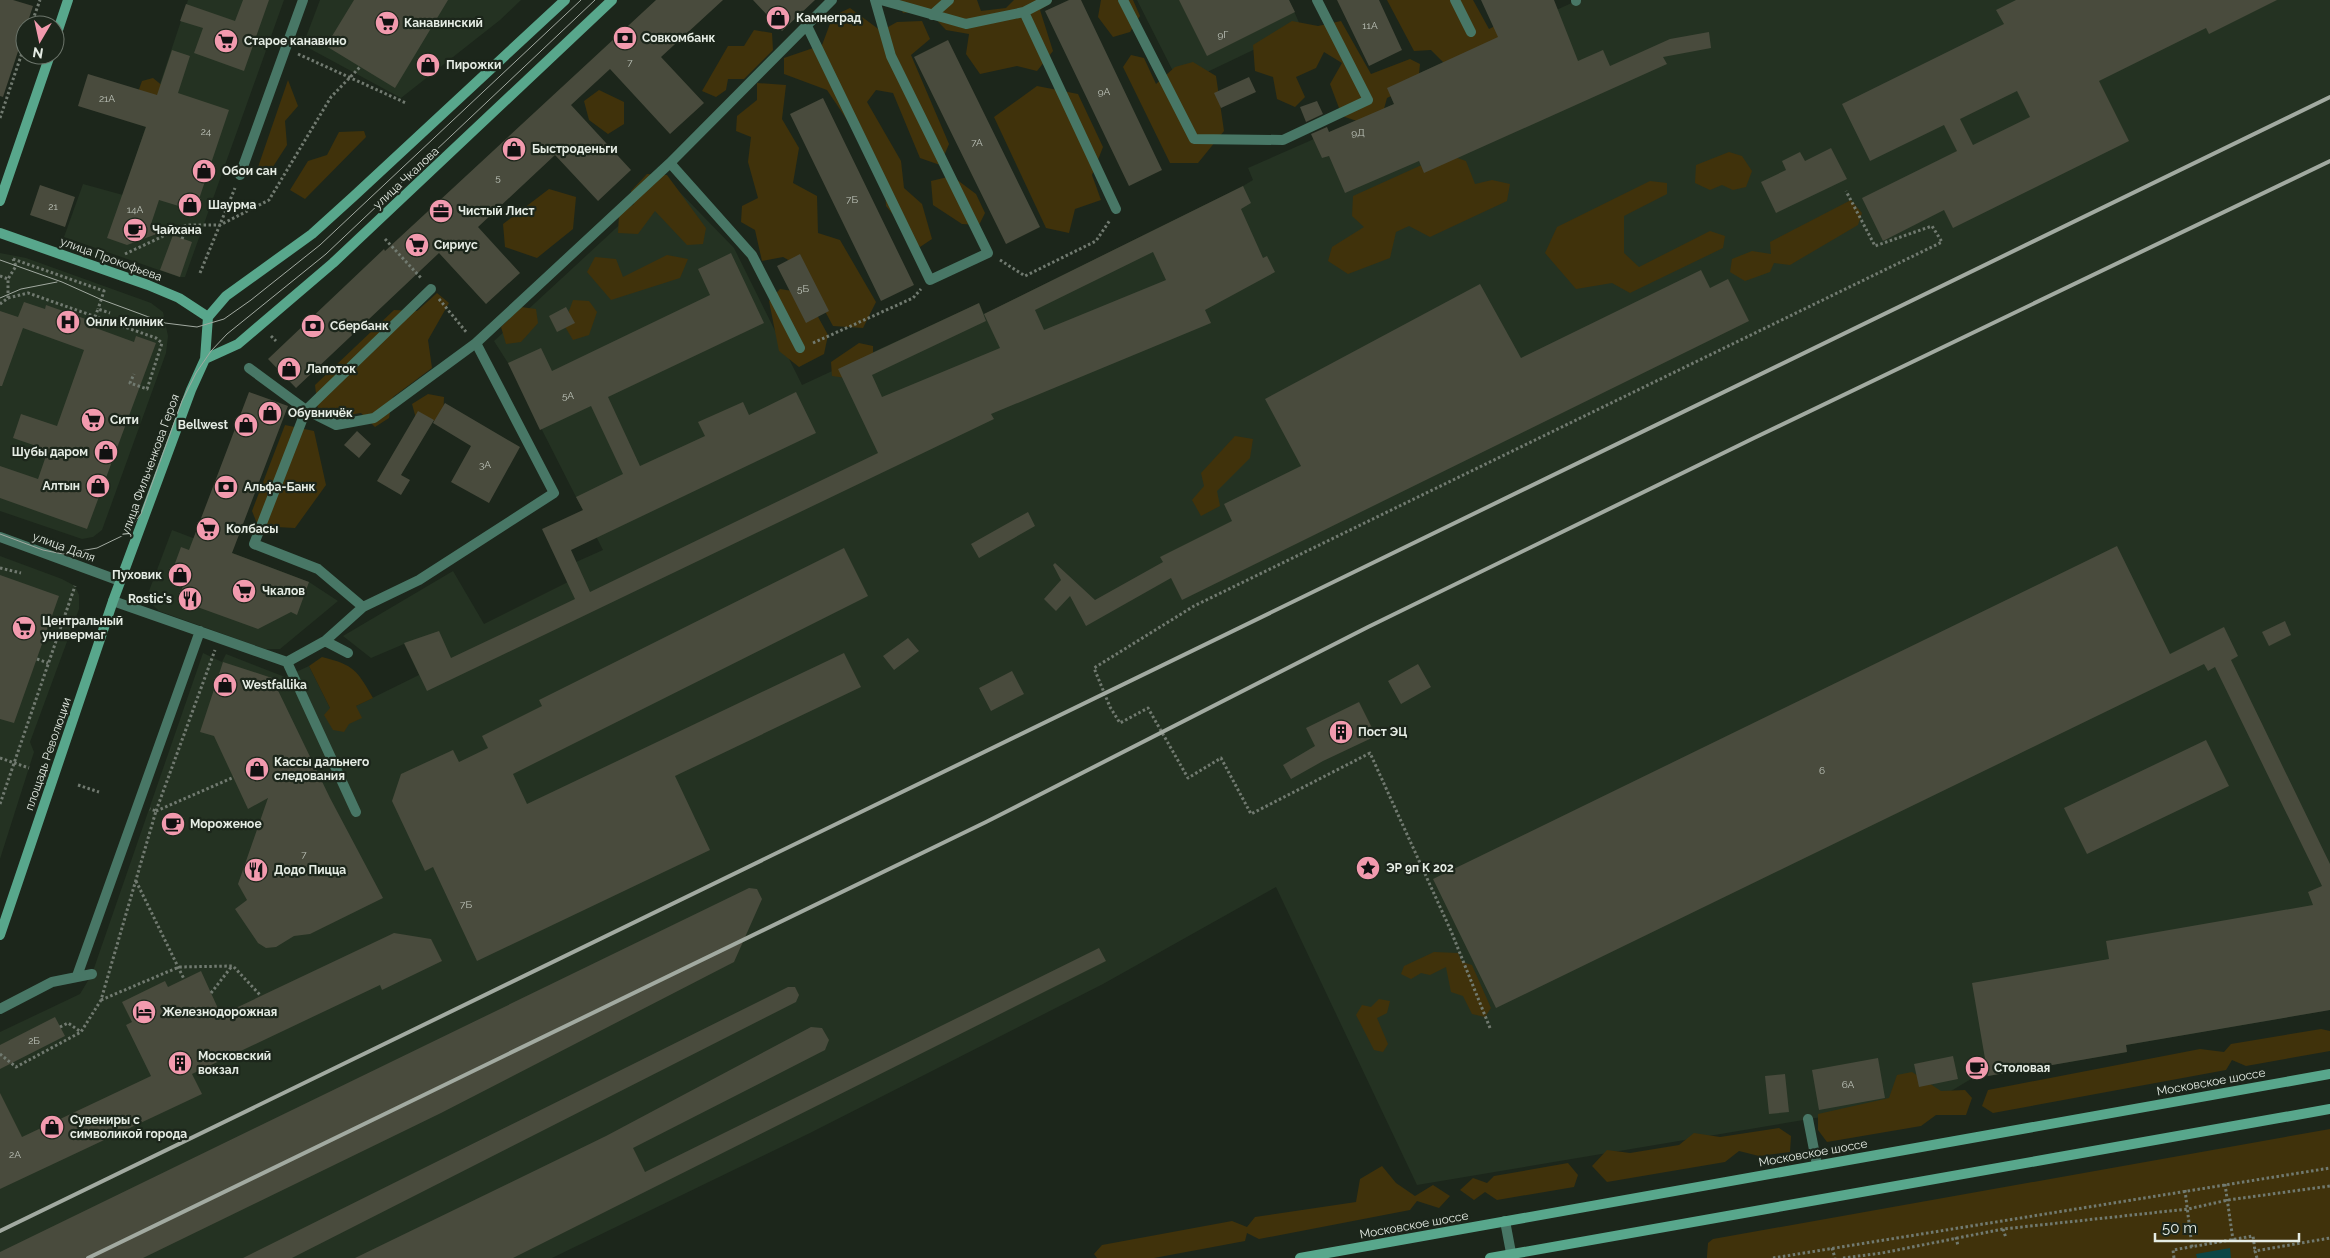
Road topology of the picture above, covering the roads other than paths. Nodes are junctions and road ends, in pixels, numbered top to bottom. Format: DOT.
graph roads {
  1 [pos="68,0"];
  2 [pos="303,0"];
  3 [pos="565,0"];
  4 [pos="612,0"];
  5 [pos="832,0"];
  6 [pos="875,0"];
  7 [pos="881,0"];
  8 [pos="949,0"];
  9 [pos="1047,0"];
  10 [pos="1123,0"];
  11 [pos="1317,0"];
  12 [pos="1455,0"];
  13 [pos="1024,12"];
  14 [pos="63,15"];
  15 [pos="932,15"];
  16 [pos="807,26"];
  17 [pos="1471,32"];
  18 [pos="47,65"];
  19 [pos="670,164"];
  20 [pos="240,175"];
  21 [pos="0,201"];
  22 [pos="1116,209"];
  23 [pos="0,233"];
  24 [pos="431,289"];
  25 [pos="208,317"];
  26 [pos="476,343"];
  27 [pos="800,348"];
  28 [pos="205,359"];
  29 [pos="249,368"];
  30 [pos="306,410"];
  31 [pos="0,537"];
  32 [pos="120,581"];
  33 [pos="113,601"];
  34 [pos="363,607"];
  35 [pos="200,631"];
  36 [pos="325,641"];
  37 [pos="348,654"];
  38 [pos="287,662"];
  39 [pos="356,812"];
  40 [pos="0,935"];
  41 [pos="92,974"];
  42 [pos="77,976"];
  43 [pos="0,1009"];
  44 [pos="2330,1074"];
  45 [pos="2330,1109"];
  46 [pos="1808,1119"];
  47 [pos="1817,1165"];
  48 [pos="1505,1221"];
  49 [pos="1512,1256"];
  50 [pos="1300,1258"];
  51 [pos="1490,1258"];
  1 -- 14 [label="main road"];
  2 -- 20 [label="street"];
  3 -- 25 [label="main road, улица Чкалова"];
  4 -- 28 [label="main road, улица Чкалова"];
  5 -- 16 [label="street"];
  6 -- 16 [label="street"];
  7 -- 15 [label="street"];
  8 -- 15 [label="street"];
  9 -- 13 [label="street"];
  10 -- 11 [label="street"];
  12 -- 17 [label="street"];
  13 -- 15 [label="street"];
  13 -- 22 [label="street"];
  16 -- 19 [label="street"];
  18 -- 21 [label="main road"];
  19 -- 26 [label="street"];
  19 -- 27 [label="street"];
  23 -- 25 [label="main road, улица Прокофьева"];
  24 -- 30 [label="street"];
  25 -- 28 [label="main road"];
  26 -- 30 [label="street"];
  26 -- 34 [label="street"];
  28 -- 32 [label="main road, улица Фильченкова Героя"];
  29 -- 30 [label="street"];
  30 -- 34 [label="street"];
  31 -- 32 [label="street, улица Даля"];
  32 -- 33 [label="main road, площадь Революции"];
  33 -- 35 [label="street"];
  33 -- 40 [label="main road, площадь Революции"];
  34 -- 36 [label="street"];
  35 -- 38 [label="street"];
  35 -- 42 [label="street"];
  36 -- 37 [label="street"];
  36 -- 38 [label="street"];
  38 -- 39 [label="street"];
  41 -- 42 [label="street"];
  42 -- 43 [label="street"];
  44 -- 47 [label="main road, Московское шоссе"];
  45 -- 49 [label="main road"];
  46 -- 47 [label="street"];
  47 -- 48 [label="main road, Московское шоссе"];
  48 -- 49 [label="street"];
  48 -- 50 [label="main road, Московское шоссе"];
  49 -- 51 [label="main road"];
}
